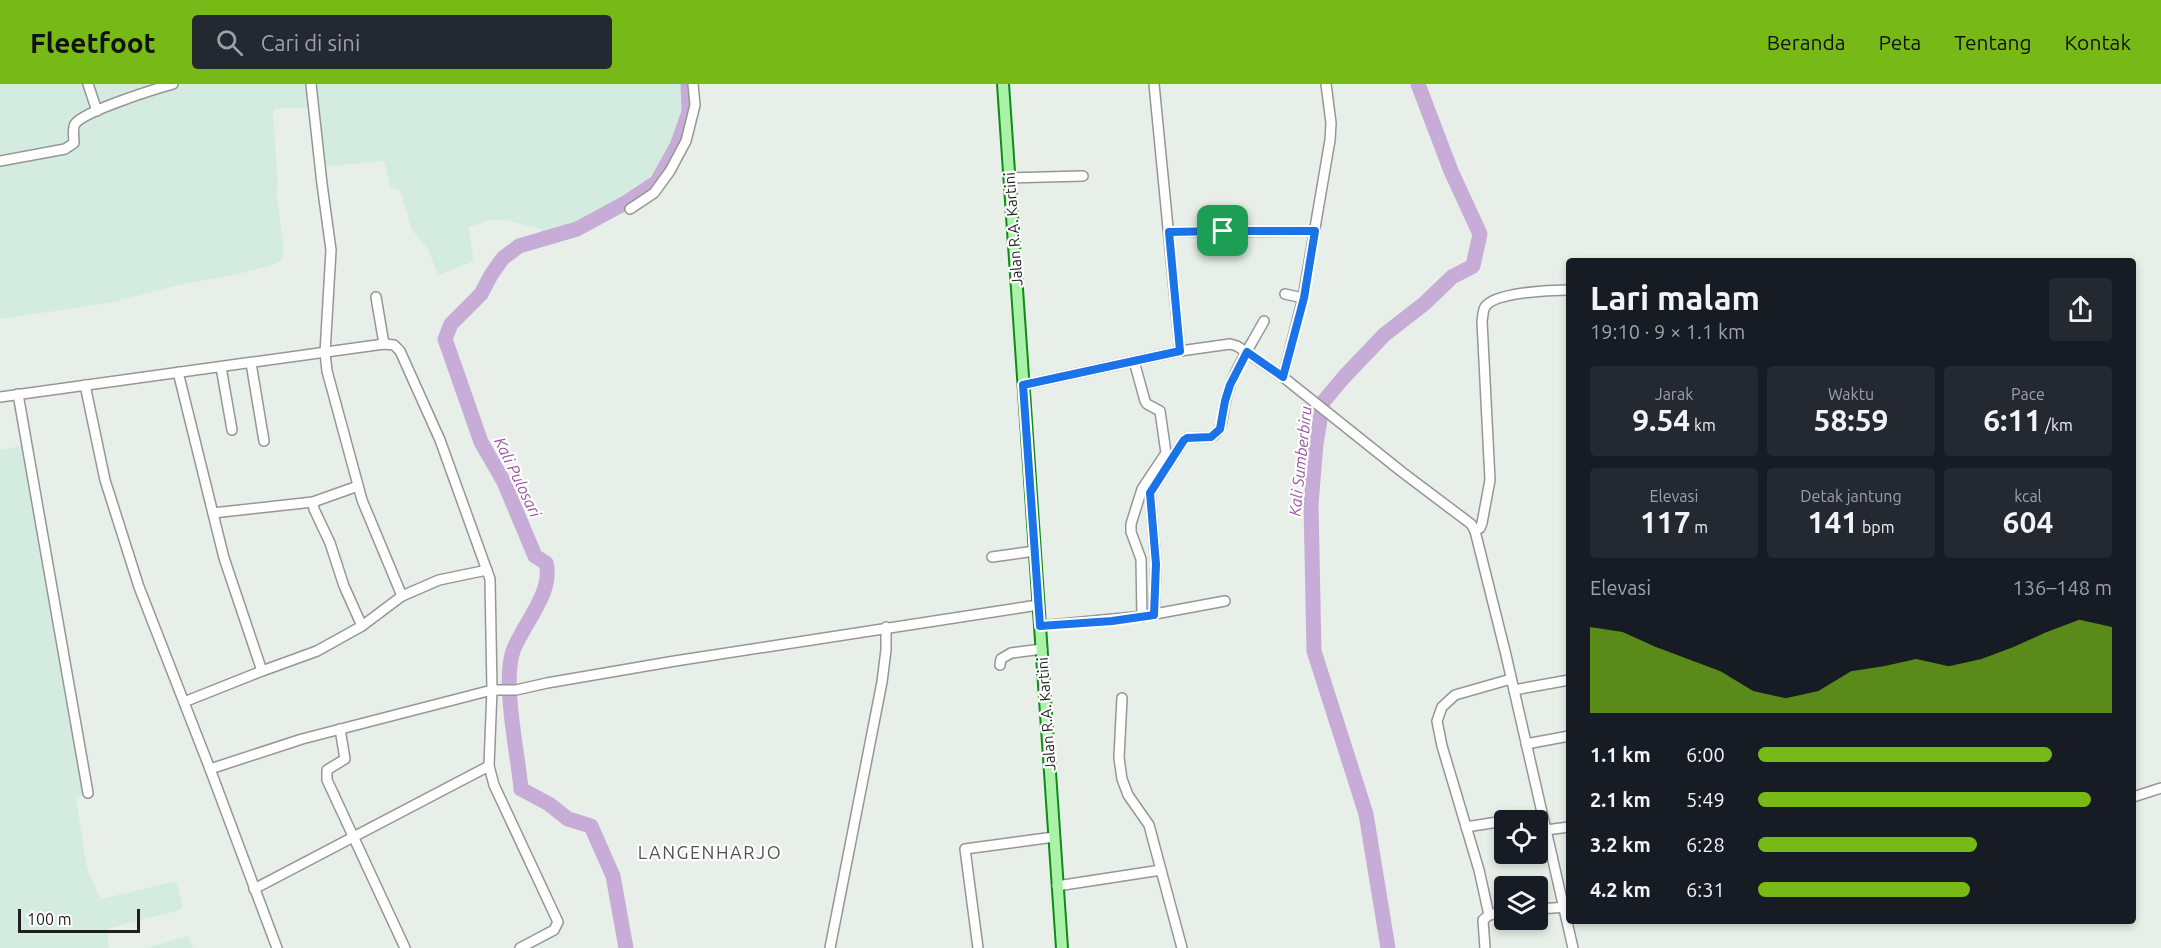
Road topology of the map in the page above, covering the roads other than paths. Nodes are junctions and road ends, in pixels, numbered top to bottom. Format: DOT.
graph roads {
  1 [pos="88,84"];
  2 [pos="173,84"];
  3 [pos="311,84"];
  4 [pos="693,84"];
  5 [pos="1004,84"];
  6 [pos="1154,84"];
  7 [pos="1326,84"];
  8 [pos="97,111"];
  9 [pos="0,161"];
  10 [pos="1083,176"];
  11 [pos="1010,178"];
  12 [pos="630,209"];
  13 [pos="1315,231"];
  14 [pos="1169,232"];
  15 [pos="1566,290"];
  16 [pos="1285,294"];
  17 [pos="376,297"];
  18 [pos="1301,297"];
  19 [pos="1264,321"];
  20 [pos="384,344"];
  21 [pos="1245,350"];
  22 [pos="1180,351"];
  23 [pos="325,353"];
  24 [pos="1134,361"];
  25 [pos="251,363"];
  26 [pos="221,367"];
  27 [pos="178,372"];
  28 [pos="1283,377"];
  29 [pos="85,385"];
  30 [pos="1023,385"];
  31 [pos="18,394"];
  32 [pos="0,397"];
  33 [pos="232,430"];
  34 [pos="264,441"];
  35 [pos="358,486"];
  36 [pos="1146,491"];
  37 [pos="313,502"];
  38 [pos="213,513"];
  39 [pos="1475,531"];
  40 [pos="1035,551"];
  41 [pos="992,557"];
  42 [pos="487,570"];
  43 [pos="402,596"];
  44 [pos="1226,601"];
  45 [pos="1038,605"];
  46 [pos="1148,616"];
  47 [pos="362,626"];
  48 [pos="1040,626"];
  49 [pos="886,627"];
  50 [pos="1042,648"];
  51 [pos="1000,665"];
  52 [pos="262,671"];
  53 [pos="1511,679"];
  54 [pos="1566,681"];
  55 [pos="492,690"];
  56 [pos="1515,690"];
  57 [pos="1122,698"];
  58 [pos="184,702"];
  59 [pos="339,729"];
  60 [pos="1566,737"];
  61 [pos="1526,744"];
  62 [pos="489,766"];
  63 [pos="210,769"];
  64 [pos="2161,788"];
  65 [pos="88,793"];
  66 [pos="2136,796"];
  67 [pos="1541,810"];
  68 [pos="1494,823"];
  69 [pos="1466,827"];
  70 [pos="1566,827"];
  71 [pos="1548,830"];
  72 [pos="353,836"];
  73 [pos="1054,837"];
  74 [pos="1548,838"];
  75 [pos="1161,870"];
  76 [pos="1058,886"];
  77 [pos="254,889"];
  78 [pos="1566,907"];
  79 [pos="1548,908"];
  80 [pos="1494,914"];
  81 [pos="1489,915"];
  82 [pos="1569,924"];
  83 [pos="276,948"];
  84 [pos="405,948"];
  85 [pos="520,948"];
  86 [pos="830,948"];
  87 [pos="978,948"];
  88 [pos="1062,948"];
  89 [pos="1182,948"];
  90 [pos="1485,948"];
  91 [pos="1573,948"];
  1 -- 8 [label="street"];
  2 -- 8 [label="street"];
  3 -- 23 [label="street"];
  4 -- 12 [label="street"];
  5 -- 11 [label="main road, Jalan R.A. Kartini"];
  6 -- 14 [label="street"];
  7 -- 13 [label="street"];
  8 -- 9 [label="street"];
  10 -- 11 [label="street"];
  11 -- 30 [label="main road, Jalan R.A. Kartini"];
  13 -- 14 [label="street"];
  13 -- 18 [label="street"];
  14 -- 22 [label="street"];
  15 -- 39 [label="street"];
  16 -- 18 [label="street"];
  17 -- 20 [label="street"];
  18 -- 28 [label="street"];
  19 -- 21 [label="street"];
  20 -- 23 [label="street"];
  20 -- 42 [label="street"];
  21 -- 22 [label="street"];
  21 -- 28 [label="street"];
  21 -- 36 [label="street"];
  22 -- 24 [label="street"];
  23 -- 25 [label="street"];
  23 -- 35 [label="street"];
  24 -- 30 [label="street"];
  24 -- 36 [label="street"];
  25 -- 26 [label="street"];
  25 -- 34 [label="street"];
  26 -- 27 [label="street"];
  26 -- 33 [label="street"];
  27 -- 29 [label="street"];
  27 -- 38 [label="street"];
  28 -- 39 [label="street"];
  29 -- 31 [label="street"];
  29 -- 58 [label="street"];
  30 -- 40 [label="main road, Jalan R.A. Kartini"];
  31 -- 32 [label="street"];
  31 -- 65 [label="street"];
  35 -- 37 [label="street"];
  35 -- 43 [label="street"];
  36 -- 46 [label="street"];
  36 -- 46 [label="street"];
  37 -- 38 [label="street"];
  37 -- 47 [label="street"];
  38 -- 52 [label="street"];
  39 -- 53 [label="street"];
  40 -- 41 [label="street"];
  40 -- 45 [label="main road, Jalan R.A. Kartini"];
  42 -- 43 [label="street"];
  42 -- 55 [label="street"];
  43 -- 47 [label="street"];
  44 -- 46 [label="street"];
  45 -- 48 [label="main road, Jalan R.A. Kartini"];
  45 -- 49 [label="street"];
  46 -- 48 [label="street"];
  47 -- 52 [label="street"];
  48 -- 50 [label="main road, Jalan R.A. Kartini"];
  49 -- 55 [label="street"];
  49 -- 86 [label="street"];
  50 -- 51 [label="street"];
  50 -- 73 [label="main road, Jalan R.A. Kartini"];
  52 -- 58 [label="street"];
  53 -- 56 [label="street"];
  53 -- 69 [label="street"];
  54 -- 56 [label="street"];
  55 -- 59 [label="street"];
  55 -- 62 [label="street"];
  56 -- 61 [label="street"];
  57 -- 75 [label="street"];
  58 -- 63 [label="street"];
  59 -- 63 [label="street"];
  59 -- 72 [label="street"];
  60 -- 61 [label="street"];
  61 -- 67 [label="street"];
  62 -- 72 [label="street"];
  62 -- 85 [label="street"];
  63 -- 77 [label="street"];
  64 -- 66 [label="street"];
  68 -- 69 [label="street"];
  69 -- 81 [label="street"];
  70 -- 71 [label="street"];
  72 -- 77 [label="street"];
  72 -- 84 [label="street"];
  73 -- 76 [label="main road, Jalan R.A. Kartini"];
  73 -- 87 [label="street"];
  74 -- 78 [label="street"];
  75 -- 76 [label="street"];
  75 -- 89 [label="street"];
  76 -- 88 [label="main road, Jalan R.A. Kartini"];
  77 -- 83 [label="street"];
  78 -- 79 [label="street"];
  80 -- 81 [label="street"];
  81 -- 90 [label="street"];
  82 -- 91 [label="street"];
}
